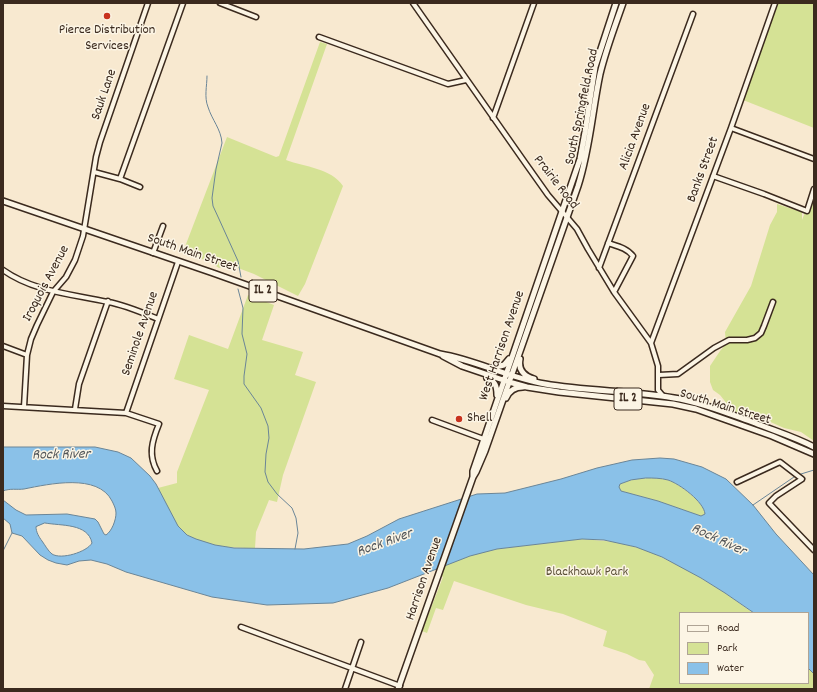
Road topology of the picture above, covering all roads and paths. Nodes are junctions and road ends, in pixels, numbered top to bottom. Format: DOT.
graph roads {
  1 [pos="148,3"];
  2 [pos="183,3"];
  3 [pos="220,3"];
  4 [pos="413,3"];
  5 [pos="534,3"];
  6 [pos="616,3"];
  7 [pos="623,3"];
  8 [pos="775,3"];
  9 [pos="693,14"];
  10 [pos="256,17"];
  11 [pos="319,37"];
  12 [pos="466,80"];
  13 [pos="493,118"];
  14 [pos="731,128"];
  15 [pos="814,159"];
  16 [pos="94,172"];
  17 [pos="714,176"];
  18 [pos="120,179"];
  19 [pos="140,187"];
  20 [pos="814,189"];
  21 [pos="3,201"];
  22 [pos="562,211"];
  23 [pos="567,216"];
  24 [pos="163,226"];
  25 [pos="84,229"];
  26 [pos="608,243"];
  27 [pos="153,253"];
  28 [pos="178,262"];
  29 [pos="599,268"];
  30 [pos="3,270"];
  31 [pos="53,292"];
  32 [pos="614,292"];
  33 [pos="108,302"];
  34 [pos="773,302"];
  35 [pos="529,308"];
  36 [pos="158,319"];
  37 [pos="651,343"];
  38 [pos="3,346"];
  39 [pos="522,346"];
  40 [pos="440,354"];
  41 [pos="27,355"];
  42 [pos="450,361"];
  43 [pos="485,366"];
  44 [pos="509,375"];
  45 [pos="659,375"];
  46 [pos="506,381"];
  47 [pos="658,385"];
  48 [pos="527,387"];
  49 [pos="572,387"];
  50 [pos="648,395"];
  51 [pos="664,397"];
  52 [pos="495,405"];
  53 [pos="3,406"];
  54 [pos="24,407"];
  55 [pos="75,409"];
  56 [pos="126,413"];
  57 [pos="432,420"];
  58 [pos="487,439"];
  59 [pos="814,447"];
  60 [pos="814,455"];
  61 [pos="157,472"];
  62 [pos="473,476"];
  63 [pos="737,482"];
  64 [pos="814,550"];
  65 [pos="241,627"];
  66 [pos="361,642"];
  67 [pos="352,669"];
  68 [pos="399,687"];
  69 [pos="345,689"];
  1 -- 16 [label="street, Sauk Lane"];
  2 -- 18 [label="street"];
  3 -- 10 [label="street"];
  4 -- 12 [label="street, Prairie Road"];
  5 -- 13 [label="street"];
  6 -- 22 [label="main road, South Springfield Road"];
  7 -- 23 [label="main road, South Springfield Road"];
  8 -- 14 [label="street, Banks Street"];
  9 -- 26 [label="street, Alicia Avenue"];
  11 -- 12 [label="street"];
  12 -- 13 [label="street, Prairie Road"];
  13 -- 22 [label="street, Prairie Road"];
  14 -- 15 [label="street"];
  14 -- 17 [label="street, Banks Street"];
  16 -- 18 [label="street"];
  16 -- 25 [label="street, Iroquois Avenue"];
  17 -- 20 [label="street"];
  17 -- 37 [label="street, Banks Street"];
  18 -- 19 [label="street"];
  21 -- 25 [label="main road, South Main Street / IL 2"];
  22 -- 23 [label="street, Prairie Road"];
  22 -- 35 [label="main road, West Harrison Avenue"];
  23 -- 29 [label="street, Prairie Road"];
  23 -- 39 [label="main road, West Harrison Avenue"];
  24 -- 27 [label="street"];
  25 -- 27 [label="main road, South Main Street / IL 2"];
  25 -- 31 [label="street, Iroquois Avenue"];
  26 -- 29 [label="street, Alicia Avenue"];
  26 -- 32 [label="street"];
  27 -- 28 [label="main road, South Main Street / IL 2"];
  28 -- 36 [label="street, Seminole Avenue"];
  28 -- 40 [label="main road, South Main Street / IL 2"];
  29 -- 32 [label="street, Prairie Road"];
  30 -- 31 [label="street"];
  31 -- 33 [label="street"];
  31 -- 41 [label="street, Iroquois Avenue"];
  32 -- 37 [label="street, Prairie Road"];
  33 -- 36 [label="street"];
  33 -- 55 [label="street"];
  34 -- 45 [label="street"];
  35 -- 43 [label="main road"];
  35 -- 44 [label="main road, West Harrison Avenue"];
  36 -- 56 [label="street, Seminole Avenue"];
  37 -- 45 [label="street, Prairie Road"];
  38 -- 41 [label="street"];
  39 -- 44 [label="main road, West Harrison Avenue"];
  39 -- 49 [label="main road"];
  40 -- 42 [label="main road, South Main Street / IL 2"];
  40 -- 43 [label="main road, South Main Street / IL 2"];
  41 -- 54 [label="street, Iroquois Avenue"];
  42 -- 46 [label="main road, South Main Street / IL 2"];
  42 -- 52 [label="main road"];
  43 -- 44 [label="main road, South Main Street / IL 2"];
  44 -- 46 [label="main road, West Harrison Avenue"];
  44 -- 49 [label="main road, South Main Street / IL 2"];
  45 -- 47 [label="street, Prairie Road"];
  46 -- 48 [label="main road, South Main Street / IL 2"];
  46 -- 52 [label="main road, West Harrison Avenue"];
  46 -- 58 [label="main road, West Harrison Avenue"];
  47 -- 50 [label="street"];
  47 -- 51 [label="street"];
  48 -- 58 [label="main road"];
  48 -- 60 [label="main road, South Main Street / IL 2"];
  49 -- 50 [label="main road, South Main Street / IL 2"];
  50 -- 51 [label="main road, South Main Street / IL 2"];
  51 -- 59 [label="main road, South Main Street / IL 2"];
  52 -- 58 [label="main road, West Harrison Avenue"];
  53 -- 54 [label="street"];
  54 -- 55 [label="street"];
  55 -- 56 [label="street"];
  56 -- 61 [label="street"];
  57 -- 58 [label="street"];
  58 -- 62 [label="main road, West Harrison Avenue"];
  62 -- 68 [label="main road, Harrison Avenue"];
  63 -- 64 [label="street"];
  65 -- 67 [label="street"];
  66 -- 67 [label="street"];
  67 -- 68 [label="street"];
  67 -- 69 [label="street"];
}
